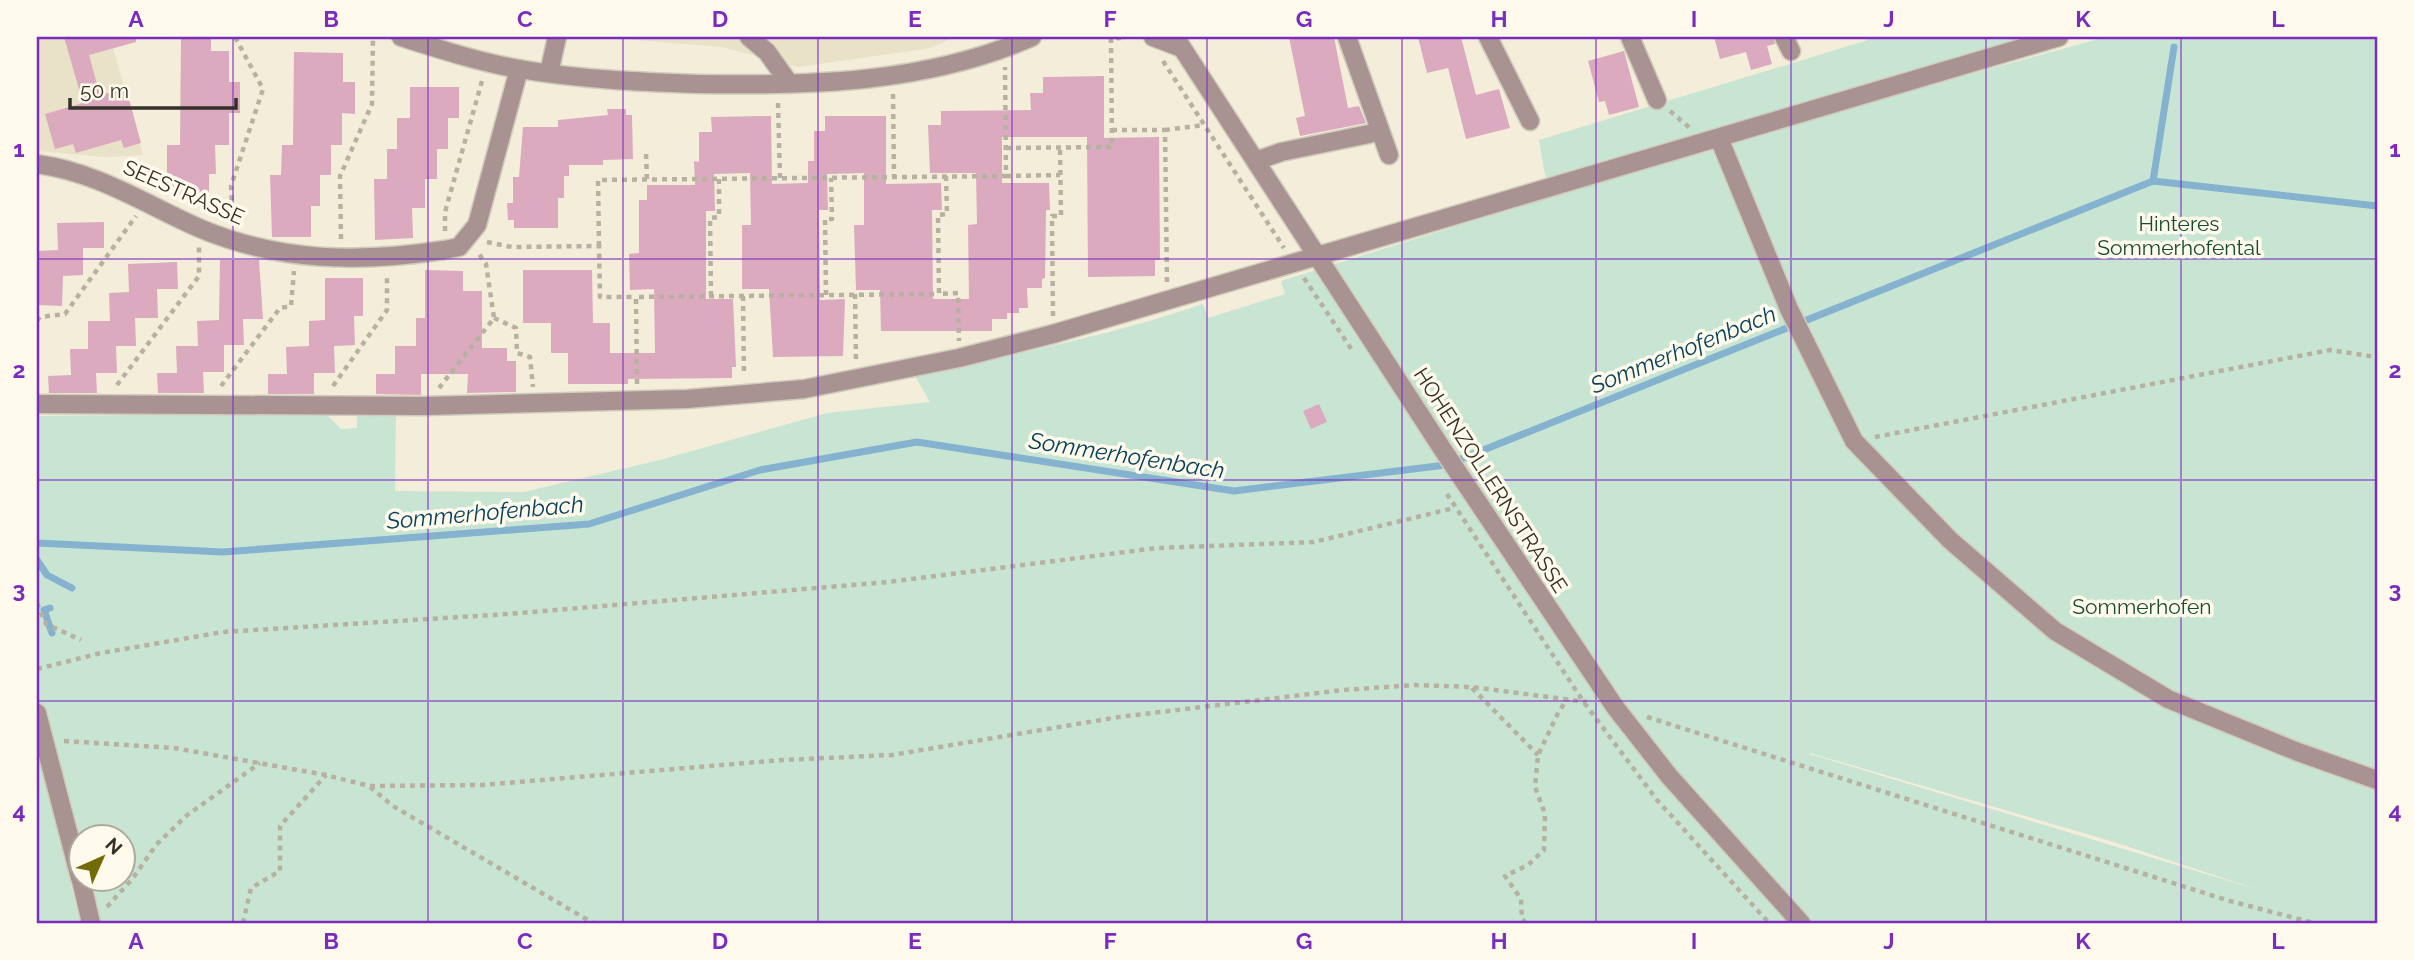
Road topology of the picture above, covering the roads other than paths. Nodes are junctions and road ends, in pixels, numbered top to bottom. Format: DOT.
graph roads {
  1 [pos="401,37"];
  2 [pos="557,37"];
  3 [pos="749,37"];
  4 [pos="1032,37"];
  5 [pos="1153,37"];
  6 [pos="1347,37"];
  7 [pos="1488,37"];
  8 [pos="1630,37"];
  9 [pos="2059,37"];
  10 [pos="1180,40"];
  11 [pos="519,69"];
  12 [pos="549,73"];
  13 [pos="784,84"];
  14 [pos="1657,100"];
  15 [pos="1530,121"];
  16 [pos="1369,134"];
  17 [pos="1713,140"];
  18 [pos="1389,155"];
  19 [pos="1256,161"];
  20 [pos="37,164"];
  21 [pos="1317,256"];
  22 [pos="37,404"];
  23 [pos="37,713"];
  24 [pos="2377,780"];
  25 [pos="67,824"];
  26 [pos="84,894"];
  27 [pos="91,923"];
  28 [pos="1801,923"];
  1 -- 11 [label="street"];
  2 -- 12 [label="street"];
  3 -- 13 [label="street"];
  4 -- 13 [label="street"];
  5 -- 10 [label="street"];
  6 -- 18 [label="street"];
  7 -- 15 [label="street"];
  8 -- 14 [label="street"];
  9 -- 17 [label="street"];
  10 -- 19 [label="street, HOHENZOLLERNSTRASSE"];
  11 -- 12 [label="street"];
  11 -- 20 [label="street, SEESTRASSE"];
  12 -- 13 [label="street"];
  16 -- 19 [label="street"];
  17 -- 21 [label="street"];
  17 -- 24 [label="street"];
  19 -- 21 [label="street, HOHENZOLLERNSTRASSE"];
  21 -- 22 [label="street"];
  21 -- 28 [label="street, HOHENZOLLERNSTRASSE"];
  23 -- 25 [label="street"];
  26 -- 27 [label="street"];
}
